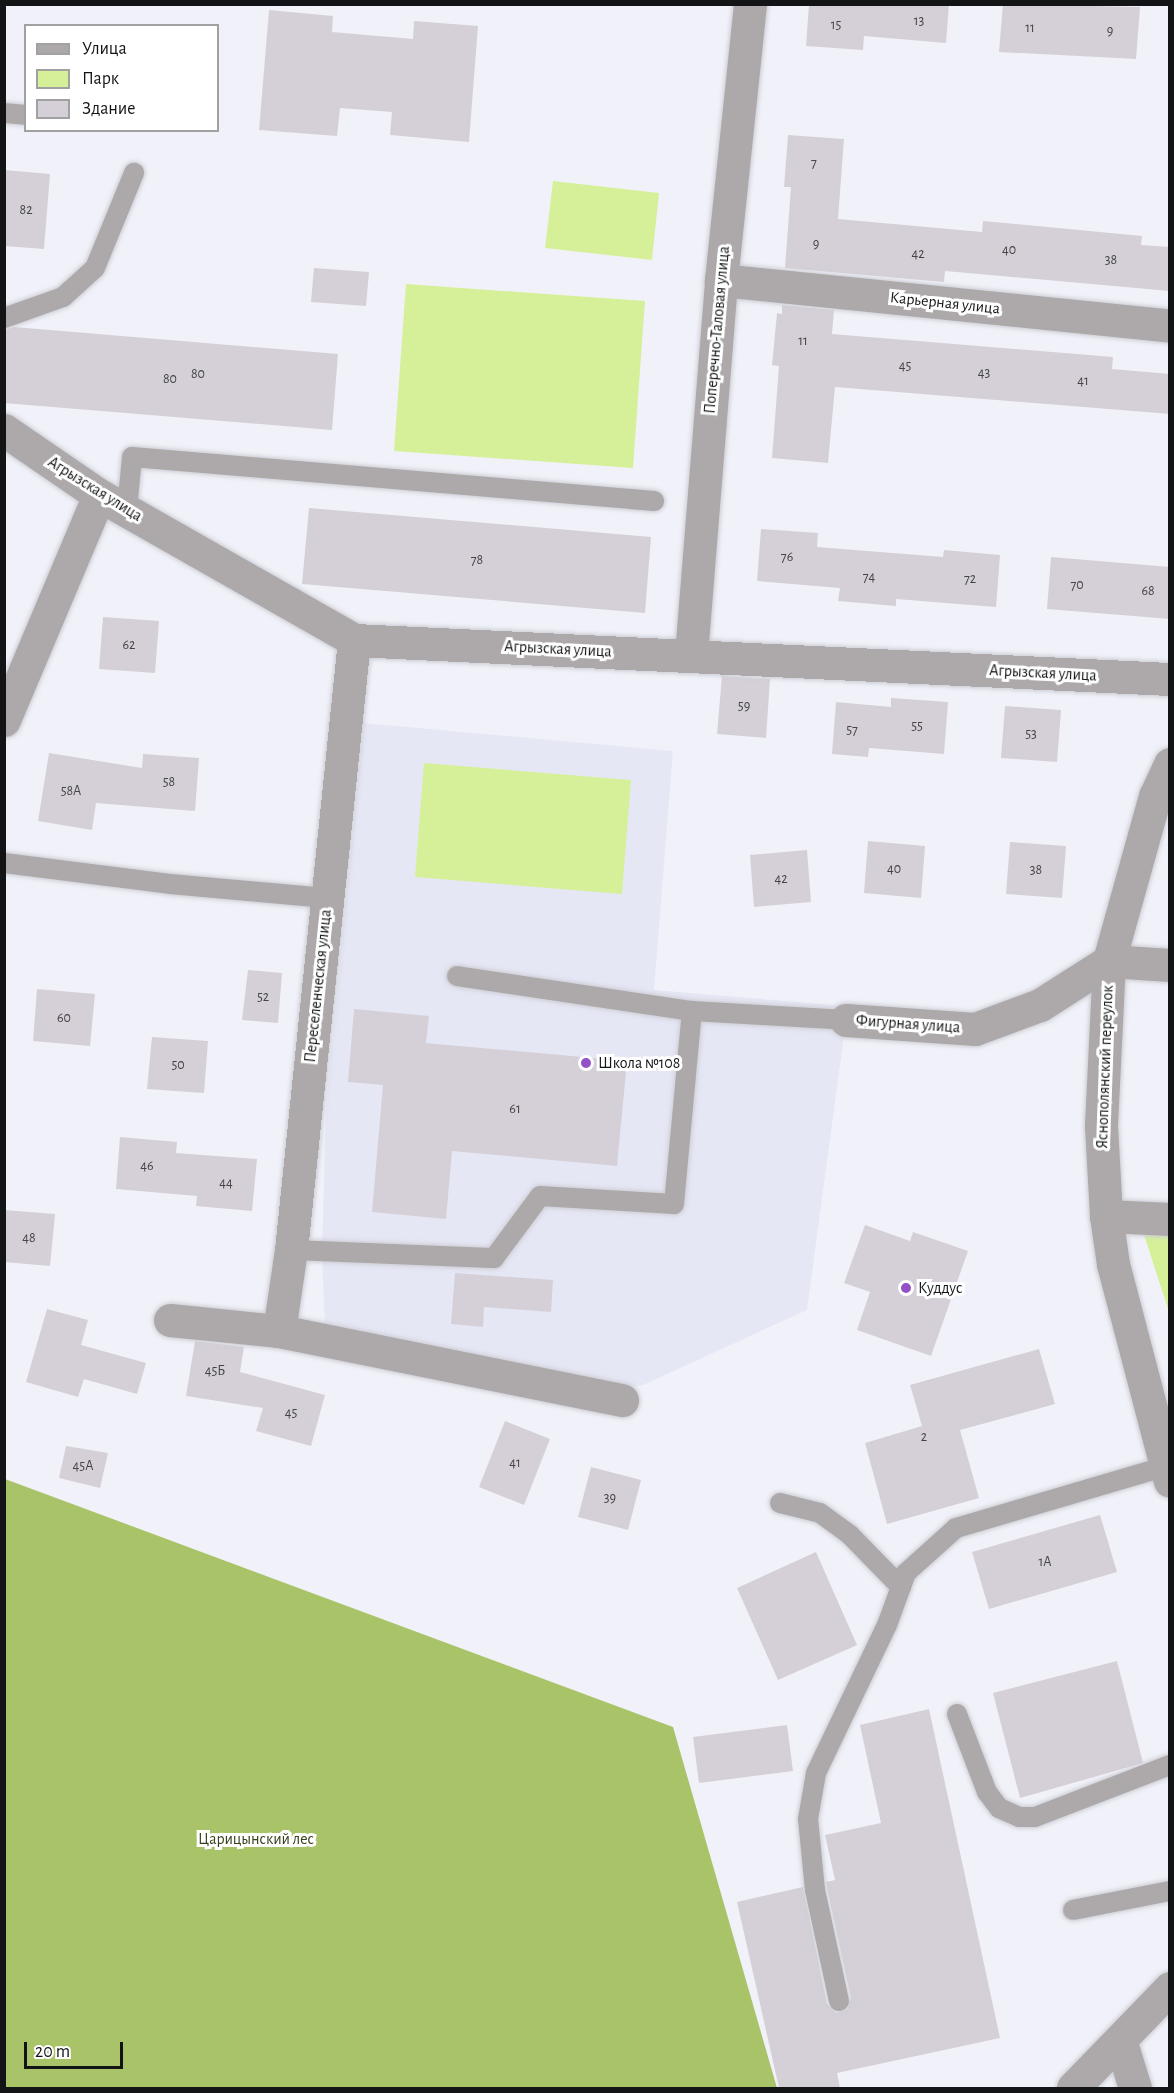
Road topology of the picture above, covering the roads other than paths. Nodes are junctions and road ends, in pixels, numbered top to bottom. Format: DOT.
graph roads {
  1 [pos="750,4"];
  2 [pos="4,114"];
  3 [pos="24,115"];
  4 [pos="134,172"];
  5 [pos="721,280"];
  6 [pos="4,318"];
  7 [pos="1170,326"];
  8 [pos="4,430"];
  9 [pos="654,501"];
  10 [pos="113,502"];
  11 [pos="354,640"];
  12 [pos="691,655"];
  13 [pos="1170,679"];
  14 [pos="4,720"];
  15 [pos="1170,764"];
  16 [pos="4,863"];
  17 [pos="326,898"];
  18 [pos="1109,961"];
  19 [pos="1170,965"];
  20 [pos="458,976"];
  21 [pos="692,1011"];
  22 [pos="846,1020"];
  23 [pos="1106,1216"];
  24 [pos="1170,1220"];
  25 [pos="291,1250"];
  26 [pos="170,1320"];
  27 [pos="279,1331"];
  28 [pos="1155,1360"];
  29 [pos="622,1400"];
  30 [pos="1168,1473"];
  31 [pos="780,1503"];
  32 [pos="901,1587"];
  33 [pos="957,1714"];
  34 [pos="1170,1765"];
  35 [pos="1170,1891"];
  36 [pos="1073,1910"];
  37 [pos="1170,1988"];
  38 [pos="839,2001"];
  39 [pos="1121,2043"];
  40 [pos="1072,2088"];
  41 [pos="1135,2088"];
  1 -- 5 [label="street, Поперечно-Таловая улица"];
  2 -- 3 [label="lane"];
  4 -- 6 [label="lane"];
  5 -- 7 [label="street, Карьерная улица"];
  5 -- 12 [label="street, Поперечно-Таловая улица"];
  8 -- 10 [label="street, Агрызская улица"];
  9 -- 10 [label="lane"];
  10 -- 11 [label="street, Агрызская улица"];
  10 -- 14 [label="street"];
  11 -- 12 [label="street, Агрызская улица"];
  11 -- 17 [label="street, Переселенческая улица"];
  12 -- 13 [label="street, Агрызская улица"];
  15 -- 18 [label="street, Яснополянский переулок"];
  16 -- 17 [label="lane"];
  17 -- 25 [label="street, Переселенческая улица"];
  18 -- 19 [label="street"];
  18 -- 22 [label="street, Фигурная улица"];
  18 -- 23 [label="street, Яснополянский переулок"];
  20 -- 21 [label="lane"];
  21 -- 22 [label="lane"];
  21 -- 25 [label="lane"];
  23 -- 24 [label="street"];
  23 -- 28 [label="street, Яснополянский переулок"];
  25 -- 27 [label="street, Переселенческая улица"];
  26 -- 27 [label="street"];
  27 -- 29 [label="street"];
  28 -- 30 [label="street, Яснополянский переулок"];
  30 -- 32 [label="lane"];
  31 -- 32 [label="lane"];
  32 -- 38 [label="lane"];
  33 -- 34 [label="lane"];
  35 -- 36 [label="lane"];
  37 -- 39 [label="street"];
  39 -- 40 [label="street"];
  39 -- 41 [label="street"];
}
